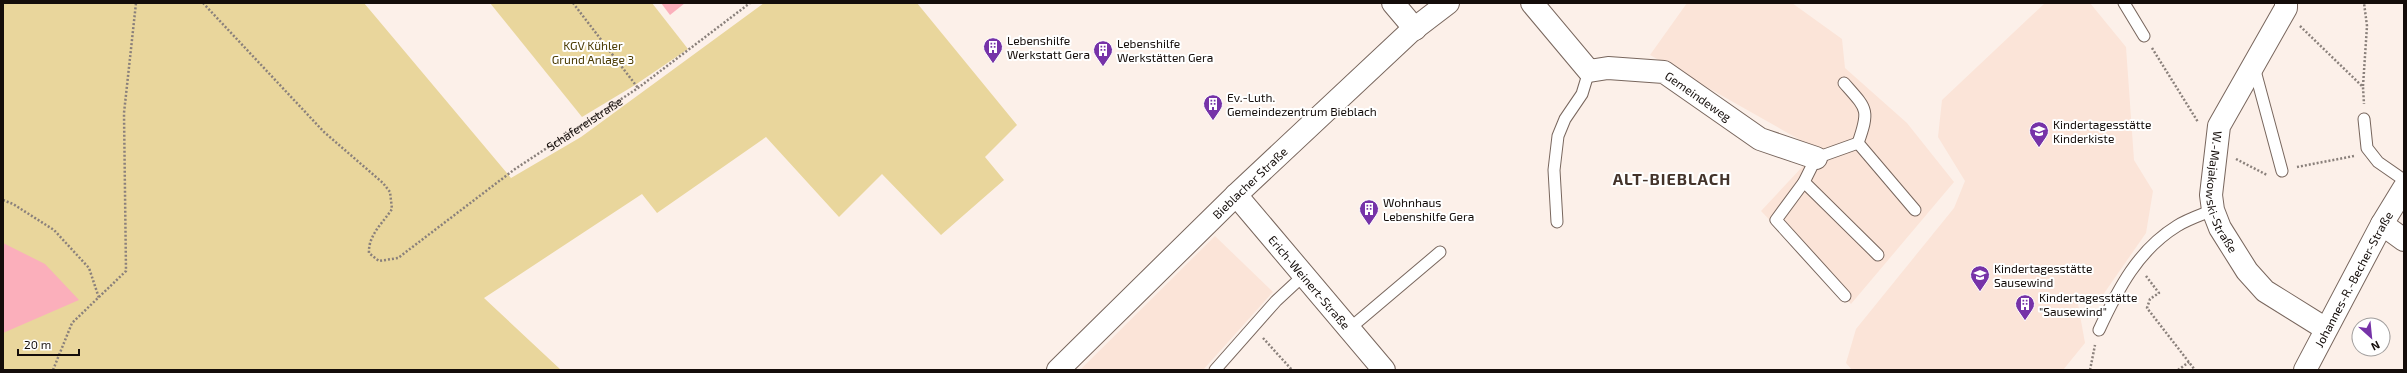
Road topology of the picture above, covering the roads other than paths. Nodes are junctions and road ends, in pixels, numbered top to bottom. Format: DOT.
graph roads {
  1 [pos="1393,3"];
  2 [pos="1448,3"];
  3 [pos="1532,3"];
  4 [pos="2124,3"];
  5 [pos="2285,7"];
  6 [pos="1415,29"];
  7 [pos="2144,36"];
  8 [pos="2253,65"];
  9 [pos="1589,71"];
  10 [pos="1844,83"];
  11 [pos="2364,119"];
  12 [pos="1858,143"];
  13 [pos="1816,158"];
  14 [pos="2282,170"];
  15 [pos="2404,180"];
  16 [pos="1804,182"];
  17 [pos="2404,188"];
  18 [pos="1236,195"];
  19 [pos="1915,210"];
  20 [pos="2213,210"];
  21 [pos="1557,222"];
  22 [pos="2382,224"];
  23 [pos="2404,240"];
  24 [pos="1440,252"];
  25 [pos="1878,255"];
  26 [pos="1304,275"];
  27 [pos="1846,296"];
  28 [pos="1349,328"];
  29 [pos="2326,329"];
  30 [pos="2099,330"];
  31 [pos="1058,370"];
  32 [pos="1215,370"];
  33 [pos="1384,370"];
  34 [pos="2305,370"];
  1 -- 6 [label="street"];
  2 -- 6 [label="street, Bieblacher Straße"];
  3 -- 9 [label="street"];
  4 -- 7 [label="lane"];
  5 -- 8 [label="street, W.-Majakowski-Straße"];
  6 -- 18 [label="street, Bieblacher Straße"];
  8 -- 14 [label="lane"];
  8 -- 20 [label="street, W.-Majakowski-Straße"];
  9 -- 13 [label="street, Gemeindeweg"];
  9 -- 21 [label="lane"];
  10 -- 12 [label="lane"];
  11 -- 15 [label="lane"];
  12 -- 13 [label="lane"];
  12 -- 19 [label="lane"];
  13 -- 16 [label="lane"];
  16 -- 25 [label="lane"];
  16 -- 27 [label="lane"];
  17 -- 22 [label="street, Johannes-R.-Becher-Straße"];
  18 -- 26 [label="street, Erich-Weinert-Straße"];
  18 -- 31 [label="street, Bieblacher Straße"];
  20 -- 29 [label="street, W.-Majakowski-Straße"];
  20 -- 30 [label="lane"];
  22 -- 23 [label="street"];
  22 -- 29 [label="street, Johannes-R.-Becher-Straße"];
  24 -- 28 [label="lane"];
  26 -- 28 [label="street, Erich-Weinert-Straße"];
  26 -- 32 [label="lane"];
  28 -- 33 [label="street, Erich-Weinert-Straße"];
  29 -- 34 [label="street, Johannes-R.-Becher-Straße"];
}
